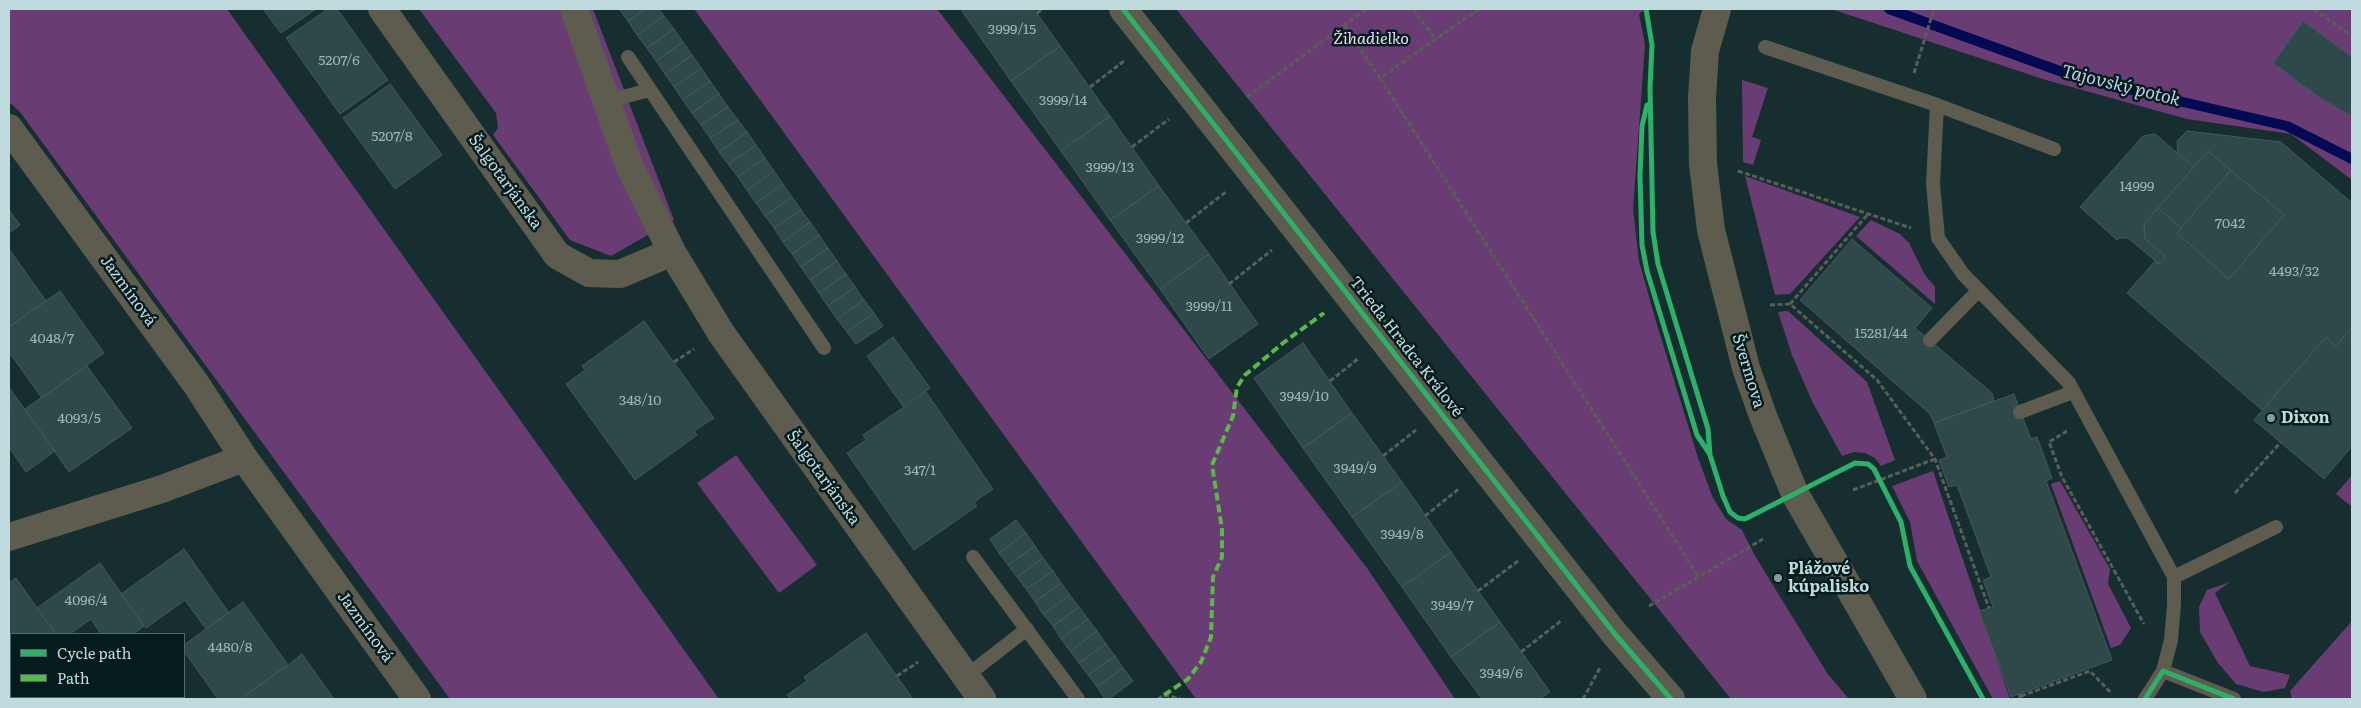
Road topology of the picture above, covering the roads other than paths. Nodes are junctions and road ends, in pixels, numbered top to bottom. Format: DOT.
graph roads {
  1 [pos="382,9"];
  2 [pos="574,9"];
  3 [pos="1123,9"];
  4 [pos="1716,9"];
  5 [pos="1765,47"];
  6 [pos="628,57"];
  7 [pos="650,90"];
  8 [pos="607,101"];
  9 [pos="1937,105"];
  10 [pos="9,128"];
  11 [pos="2054,149"];
  12 [pos="672,252"];
  13 [pos="1979,290"];
  14 [pos="1930,340"];
  15 [pos="824,348"];
  16 [pos="2074,392"];
  17 [pos="2020,412"];
  18 [pos="244,458"];
  19 [pos="2276,527"];
  20 [pos="9,537"];
  21 [pos="973,557"];
  22 [pos="2174,577"];
  23 [pos="1027,629"];
  24 [pos="2163,670"];
  25 [pos="966,676"];
  26 [pos="417,699"];
  27 [pos="982,699"];
  28 [pos="1078,699"];
  29 [pos="1671,699"];
  30 [pos="1914,699"];
  31 [pos="2145,699"];
  32 [pos="2234,699"];
  1 -- 12 [label="street, Šalgotarjánska"];
  2 -- 8 [label="street, Šalgotarjánska"];
  3 -- 29 [label="street, Trieda Hradca Králové"];
  4 -- 30 [label="street, Švermova"];
  5 -- 9 [label="lane"];
  6 -- 7 [label="lane"];
  7 -- 8 [label="lane"];
  7 -- 15 [label="lane"];
  8 -- 12 [label="street, Šalgotarjánska"];
  9 -- 11 [label="lane"];
  9 -- 13 [label="lane"];
  10 -- 18 [label="street, Jazmínová"];
  12 -- 25 [label="street, Šalgotarjánska"];
  13 -- 14 [label="lane"];
  13 -- 16 [label="lane"];
  16 -- 17 [label="lane"];
  16 -- 22 [label="lane"];
  18 -- 20 [label="street"];
  18 -- 26 [label="street, Jazmínová"];
  19 -- 22 [label="lane"];
  21 -- 23 [label="lane"];
  22 -- 24 [label="lane"];
  23 -- 25 [label="lane"];
  23 -- 28 [label="lane"];
  24 -- 31 [label="lane"];
  24 -- 32 [label="lane"];
  25 -- 27 [label="street, Šalgotarjánska"];
}
